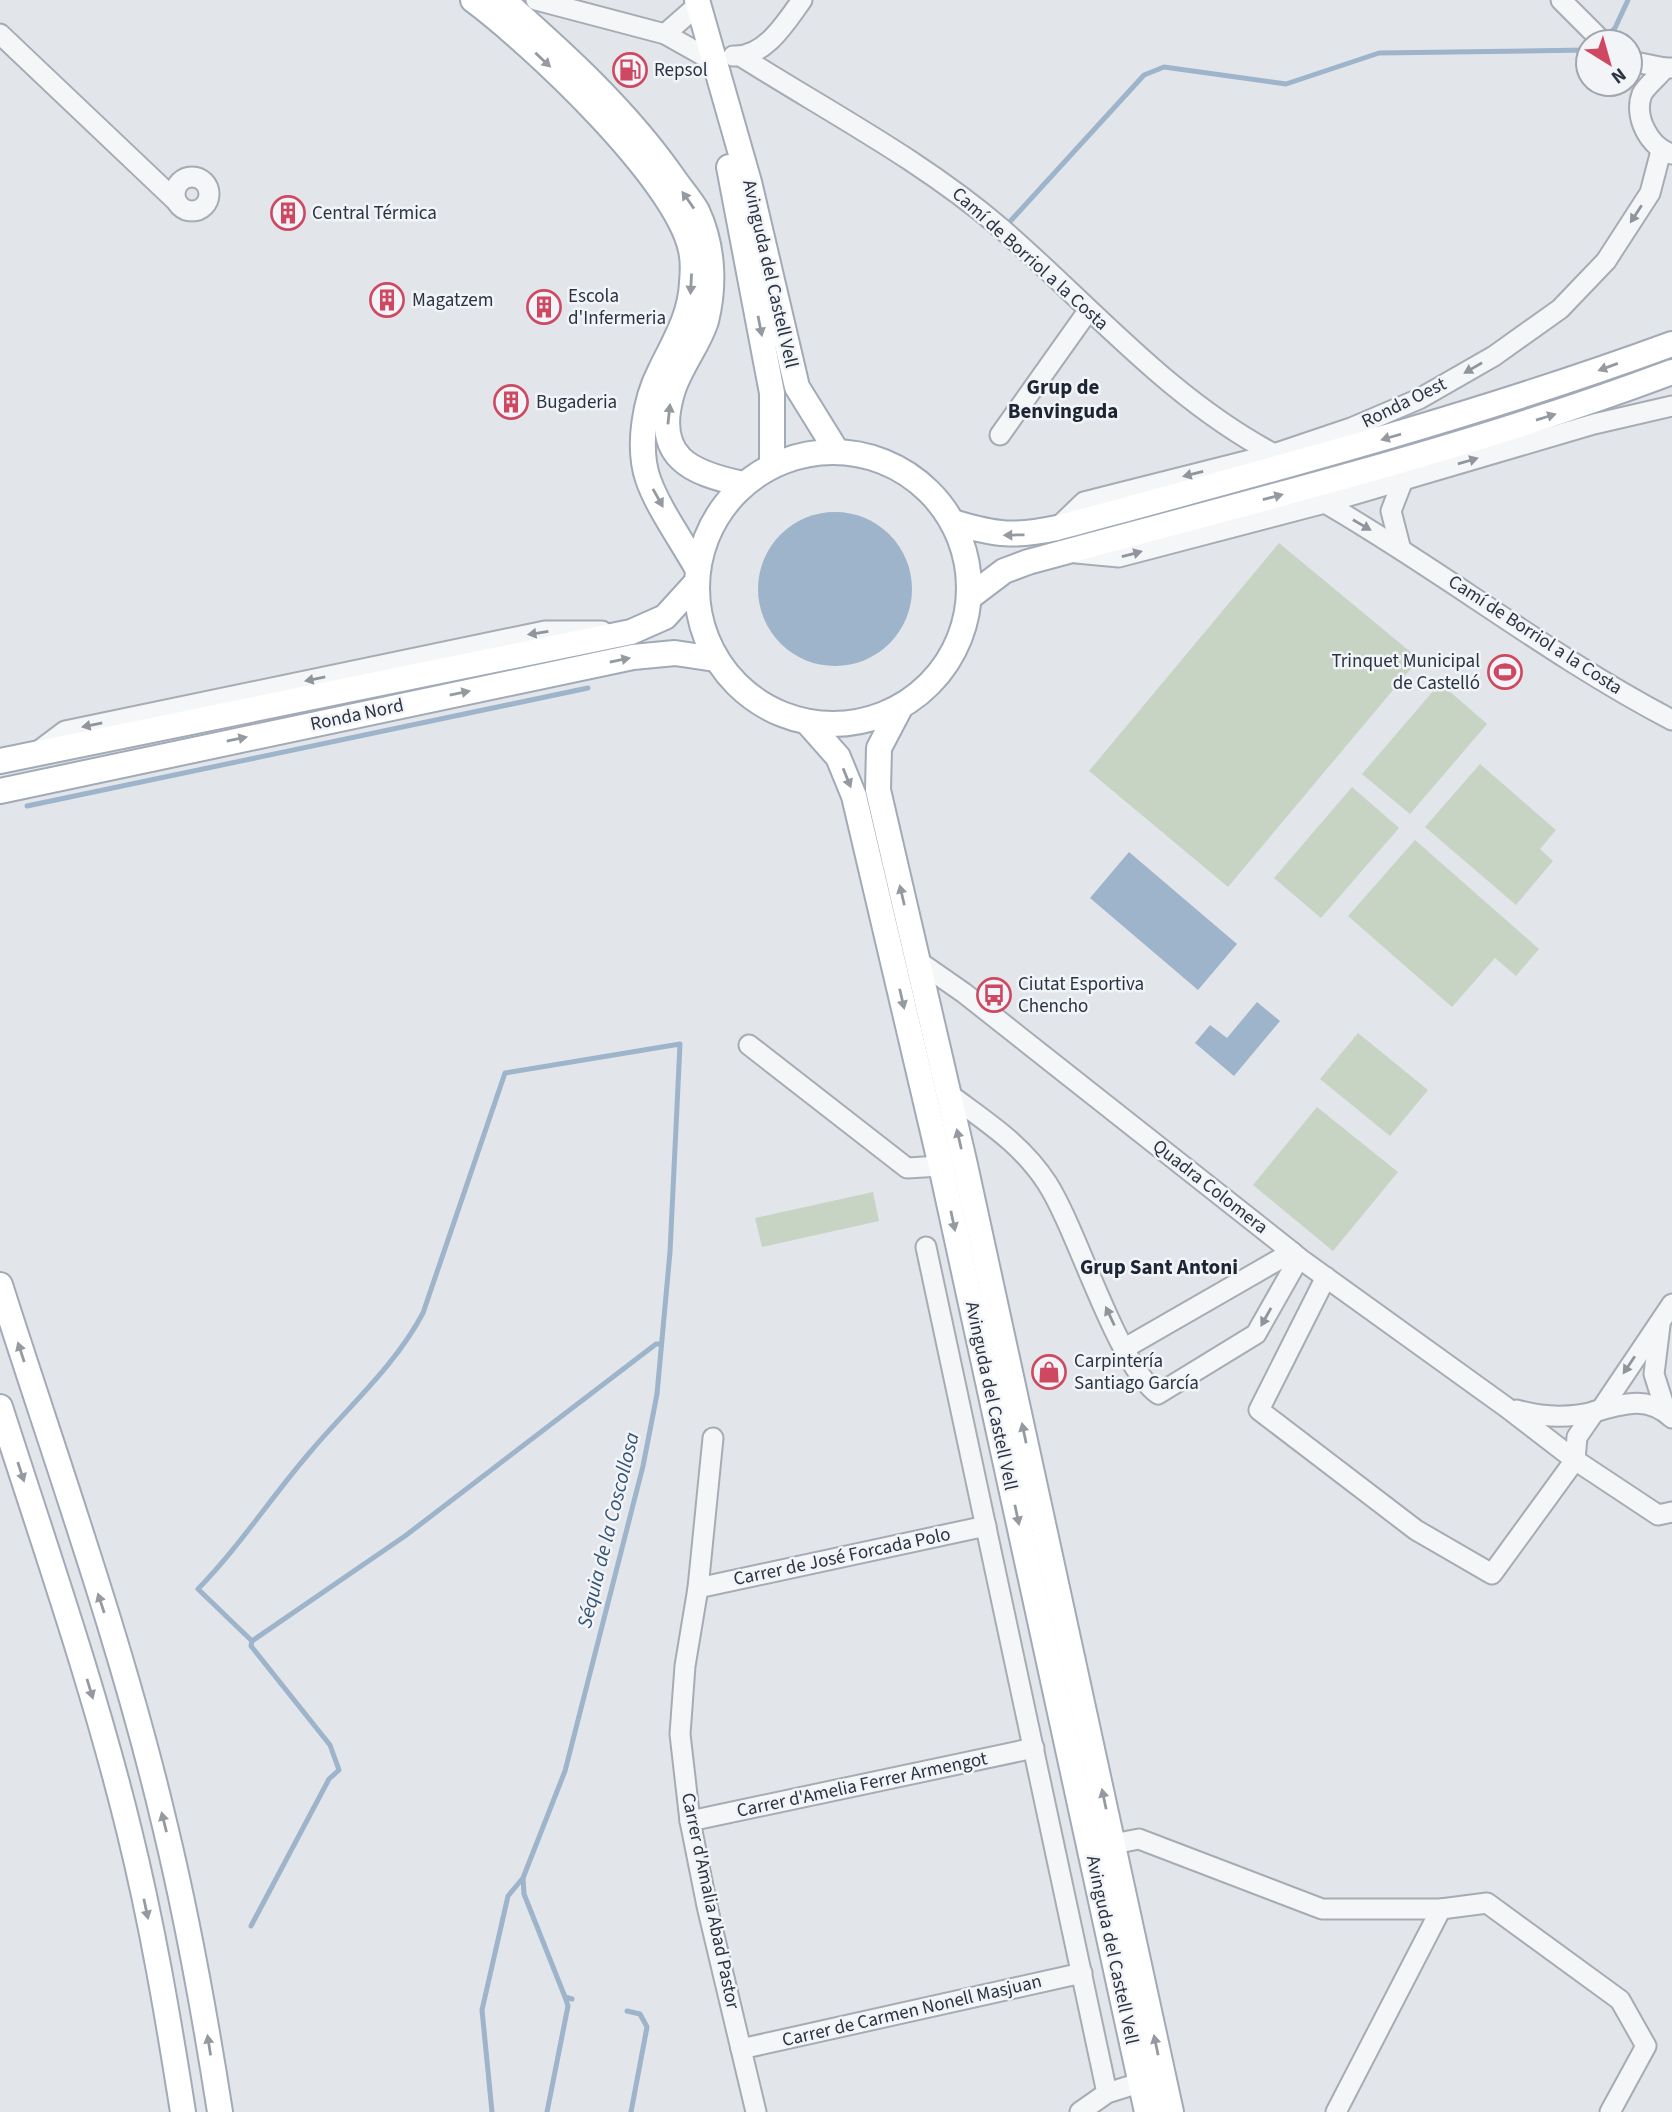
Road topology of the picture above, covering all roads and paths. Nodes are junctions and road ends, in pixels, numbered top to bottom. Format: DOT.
graph roads {
  1 [pos="473,0"];
  2 [pos="504,0"];
  3 [pos="517,0"];
  4 [pos="536,0"];
  5 [pos="803,0"];
  6 [pos="1561,0"];
  7 [pos="697,2"];
  8 [pos="1589,28"];
  9 [pos="656,31"];
  10 [pos="0,34"];
  11 [pos="742,57"];
  12 [pos="713,58"];
  13 [pos="1644,64"];
  14 [pos="1668,68"];
  15 [pos="720,90"];
  16 [pos="1644,92"];
  17 [pos="1642,98"];
  18 [pos="1667,153"];
  19 [pos="178,191"];
  20 [pos="1088,310"];
  21 [pos="1672,344"];
  22 [pos="1672,372"];
  23 [pos="1672,406"];
  24 [pos="1235,433"];
  25 [pos="1000,435"];
  26 [pos="836,450"];
  27 [pos="1274,454"];
  28 [pos="772,464"];
  29 [pos="1234,464"];
  30 [pos="1403,480"];
  31 [pos="743,484"];
  32 [pos="1325,503"];
  33 [pos="956,523"];
  34 [pos="1057,528"];
  35 [pos="1400,546"];
  36 [pos="1065,552"];
  37 [pos="696,576"];
  38 [pos="971,596"];
  39 [pos="715,659"];
  40 [pos="900,708"];
  41 [pos="1672,720"];
  42 [pos="808,723"];
  43 [pos="0,761"];
  44 [pos="0,790"];
  45 [pos="918,961"];
  46 [pos="749,1045"];
  47 [pos="949,1094"];
  48 [pos="941,1166"];
  49 [pos="926,1247"];
  50 [pos="1296,1255"];
  51 [pos="1326,1277"];
  52 [pos="0,1285"];
  53 [pos="971,1304"];
  54 [pos="1672,1304"];
  55 [pos="939,1311"];
  56 [pos="1660,1324"];
  57 [pos="1125,1348"];
  58 [pos="1506,1406"];
  59 [pos="0,1407"];
  60 [pos="1599,1410"];
  61 [pos="1669,1415"];
  62 [pos="713,1438"];
  63 [pos="1575,1460"];
  64 [pos="1667,1517"];
  65 [pos="986,1526"];
  66 [pos="698,1588"];
  67 [pos="1034,1748"];
  68 [pos="690,1821"];
  69 [pos="1113,1844"];
  70 [pos="1441,1909"];
  71 [pos="1082,1973"];
  72 [pos="741,2049"];
  73 [pos="1152,2079"];
  74 [pos="1108,2093"];
  75 [pos="183,2112"];
  76 [pos="220,2112"];
  77 [pos="756,2112"];
  78 [pos="1080,2112"];
  79 [pos="1147,2112"];
  80 [pos="1171,2112"];
  81 [pos="1336,2112"];
  82 [pos="1609,2112"];
  1 -- 37 [label="main road, one-way"];
  2 -- 3 [label="street"];
  31 -- 2 [label="main road, one-way"];
  4 -- 9 [label="street"];
  5 -- 11 [label="street"];
  6 -- 8 [label="street"];
  7 -- 9 [label="street"];
  7 -- 12 [label="main road, Avinguda del Castell Vell"];
  9 -- 12 [label="street"];
  10 -- 19 [label="street"];
  11 -- 12 [label="street"];
  11 -- 20 [label="street, Camí de Borriol a la Costa"];
  12 -- 15 [label="main road, Avinguda del Castell Vell"];
  13 -- 14 [label="street"];
  14 -- 16 [label="street"];
  15 -- 26 [label="main road, Avinguda del Castell Vell"];
  15 -- 28 [label="main road, Avinguda del Castell Vell, one-way"];
  17 -- 18 [label="street"];
  18 -- 27 [label="street, Ronda Oest, one-way"];
  20 -- 24 [label="street, Camí de Borriol a la Costa"];
  20 -- 25 [label="street"];
  21 -- 34 [label="main road, Ronda Oest, one-way"];
  36 -- 22 [label="main road, one-way"];
  30 -- 23 [label="street, one-way"];
  24 -- 27 [label="street, Camí de Borriol a la Costa"];
  24 -- 29 [label="street"];
  26 -- 28 [label="main road"];
  26 -- 33 [label="main road"];
  27 -- 29 [label="street, Ronda Oest"];
  28 -- 31 [label="main road"];
  29 -- 34 [label="street, Ronda Oest, one-way"];
  30 -- 32 [label="street"];
  30 -- 35 [label="street"];
  31 -- 37 [label="main road"];
  32 -- 35 [label="street, Camí de Borriol a la Costa, one-way"];
  36 -- 32 [label="street, one-way"];
  34 -- 33 [label="main road, Ronda Oest, one-way"];
  33 -- 38 [label="main road"];
  35 -- 41 [label="street, Camí de Borriol a la Costa"];
  36 -- 38 [label="main road"];
  37 -- 39 [label="main road"];
  37 -- 43 [label="main road, Ronda Nord, one-way"];
  38 -- 40 [label="main road"];
  39 -- 42 [label="main road"];
  44 -- 39 [label="main road, Ronda Nord, one-way"];
  40 -- 42 [label="main road"];
  45 -- 40 [label="main road, Avinguda del Castell Vell, one-way"];
  42 -- 48 [label="main road, Avinguda del Castell Vell, one-way"];
  45 -- 47 [label="main road, Avinguda del Castell Vell"];
  45 -- 50 [label="street, Quadra Colomera"];
  46 -- 48 [label="street"];
  57 -- 47 [label="street, one-way"];
  69 -- 47 [label="main road, Avinguda del Castell Vell, one-way"];
  48 -- 53 [label="main road, Avinguda del Castell Vell, one-way"];
  49 -- 55 [label="street, Avinguda del Castell Vell"];
  50 -- 51 [label="street, Quadra Colomera"];
  50 -- 57 [label="street"];
  50 -- 57 [label="street, one-way"];
  51 -- 58 [label="street, Quadra Colomera"];
  51 -- 63 [label="street"];
  76 -- 52 [label="main road, one-way"];
  53 -- 55 [label="street"];
  53 -- 73 [label="main road, Avinguda del Castell Vell, one-way"];
  54 -- 56 [label="street"];
  55 -- 65 [label="street, Avinguda del Castell Vell"];
  56 -- 60 [label="street, one-way"];
  56 -- 61 [label="street"];
  58 -- 60 [label="street, Quadra Colomera"];
  58 -- 63 [label="street, Quadra Colomera"];
  59 -- 75 [label="main road, one-way"];
  60 -- 61 [label="street, Quadra Colomera"];
  60 -- 63 [label="street"];
  62 -- 66 [label="street, Carrer d'Amalia Abad Pastor"];
  63 -- 64 [label="street, Quadra Colomera"];
  65 -- 66 [label="street, Carrer de José Forcada Polo"];
  65 -- 67 [label="street, Avinguda del Castell Vell"];
  66 -- 68 [label="street, Carrer d'Amalia Abad Pastor"];
  67 -- 68 [label="street, Carrer d'Amelia Ferrer Armengot"];
  67 -- 71 [label="street, Avinguda del Castell Vell"];
  68 -- 72 [label="street, Carrer d'Amalia Abad Pastor"];
  69 -- 70 [label="street"];
  73 -- 69 [label="main road, Avinguda del Castell Vell, one-way"];
  70 -- 81 [label="street"];
  70 -- 82 [label="street"];
  71 -- 72 [label="street, Carrer de Carmen Nonell Masjuan"];
  71 -- 74 [label="street, Avinguda del Castell Vell"];
  72 -- 77 [label="street, Carrer d'Amalia Abad Pastor"];
  73 -- 74 [label="street"];
  73 -- 79 [label="main road, Avinguda del Castell Vell"];
  73 -- 80 [label="main road, Avinguda del Castell Vell"];
  74 -- 78 [label="street"];
}
